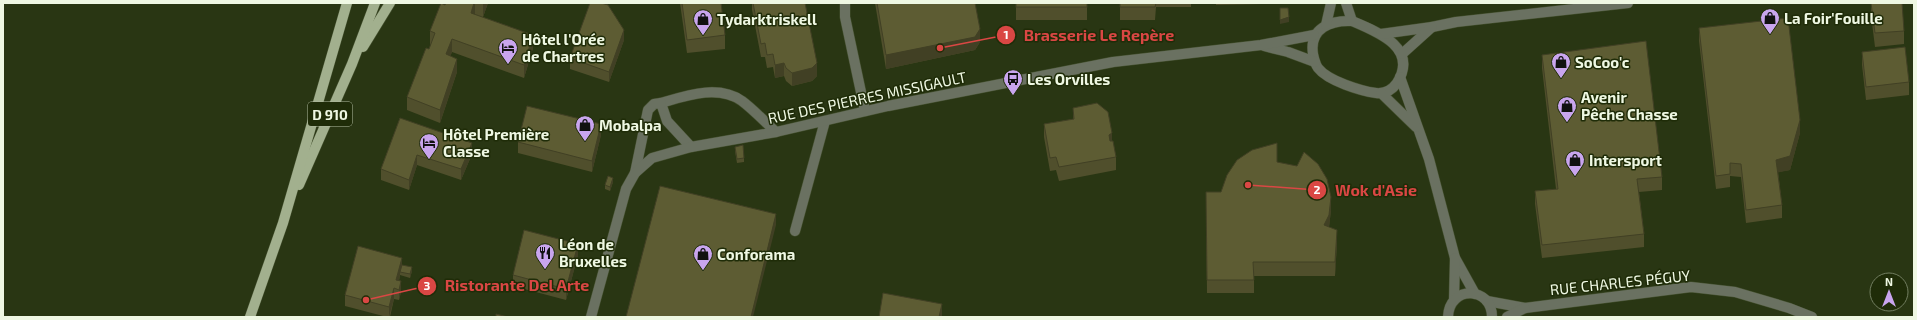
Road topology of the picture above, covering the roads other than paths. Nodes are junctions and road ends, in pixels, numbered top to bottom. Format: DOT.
graph roads {
  1 [pos="346,3"];
  2 [pos="375,3"];
  3 [pos="390,3"];
  4 [pos="845,3"];
  5 [pos="1331,3"];
  6 [pos="1346,3"];
  7 [pos="1628,3"];
  8 [pos="1352,21"];
  9 [pos="1326,25"];
  10 [pos="1432,27"];
  11 [pos="1381,34"];
  12 [pos="1314,35"];
  13 [pos="1261,45"];
  14 [pos="1402,54"];
  15 [pos="1315,62"];
  16 [pos="352,64"];
  17 [pos="1400,77"];
  18 [pos="1381,93"];
  19 [pos="661,103"];
  20 [pos="865,111"];
  21 [pos="825,122"];
  22 [pos="1417,129"];
  23 [pos="776,132"];
  24 [pos="691,147"];
  25 [pos="635,173"];
  26 [pos="282,224"];
  27 [pos="795,231"];
  28 [pos="1456,258"];
  29 [pos="1475,294"];
  30 [pos="1454,300"];
  31 [pos="1487,301"];
  32 [pos="1524,308"];
  33 [pos="250,317"];
  34 [pos="591,317"];
  35 [pos="1448,317"];
  36 [pos="1492,317"];
  37 [pos="1507,317"];
  38 [pos="1812,317"];
  1 -- 26 [label="main road, D 910"];
  2 -- 16 [label="main road, D 910"];
  3 -- 16 [label="main road"];
  4 -- 20 [label="street"];
  5 -- 9 [label="street"];
  6 -- 8 [label="street"];
  7 -- 10 [label="street"];
  8 -- 9 [label="street"];
  8 -- 11 [label="street"];
  9 -- 12 [label="street"];
  10 -- 11 [label="street"];
  10 -- 14 [label="street"];
  11 -- 14 [label="street"];
  12 -- 13 [label="street, RUE DES PIERRES MISSIGAULT"];
  12 -- 15 [label="street"];
  13 -- 15 [label="street, RUE DES PIERRES MISSIGAULT"];
  13 -- 20 [label="street, RUE DES PIERRES MISSIGAULT"];
  14 -- 17 [label="street"];
  15 -- 18 [label="street"];
  16 -- 26 [label="main road, D 910"];
  17 -- 18 [label="street"];
  17 -- 22 [label="street"];
  18 -- 22 [label="street"];
  19 -- 23 [label="street"];
  19 -- 24 [label="street"];
  19 -- 25 [label="street"];
  20 -- 21 [label="street, RUE DES PIERRES MISSIGAULT"];
  21 -- 23 [label="street, RUE DES PIERRES MISSIGAULT"];
  21 -- 27 [label="street"];
  22 -- 28 [label="street"];
  23 -- 24 [label="street, RUE DES PIERRES MISSIGAULT"];
  24 -- 25 [label="street, RUE DES PIERRES MISSIGAULT"];
  25 -- 34 [label="street, RUE DES PIERRES MISSIGAULT"];
  26 -- 33 [label="main road, D 910"];
  28 -- 29 [label="street"];
  28 -- 30 [label="street"];
  29 -- 30 [label="street"];
  29 -- 31 [label="street, RUE CHARLES PÉGUY"];
  30 -- 35 [label="street"];
  31 -- 32 [label="street, RUE CHARLES PÉGUY"];
  31 -- 36 [label="street"];
  32 -- 37 [label="street, RUE CHARLES PÉGUY"];
  32 -- 38 [label="street, RUE CHARLES PÉGUY"];
}
